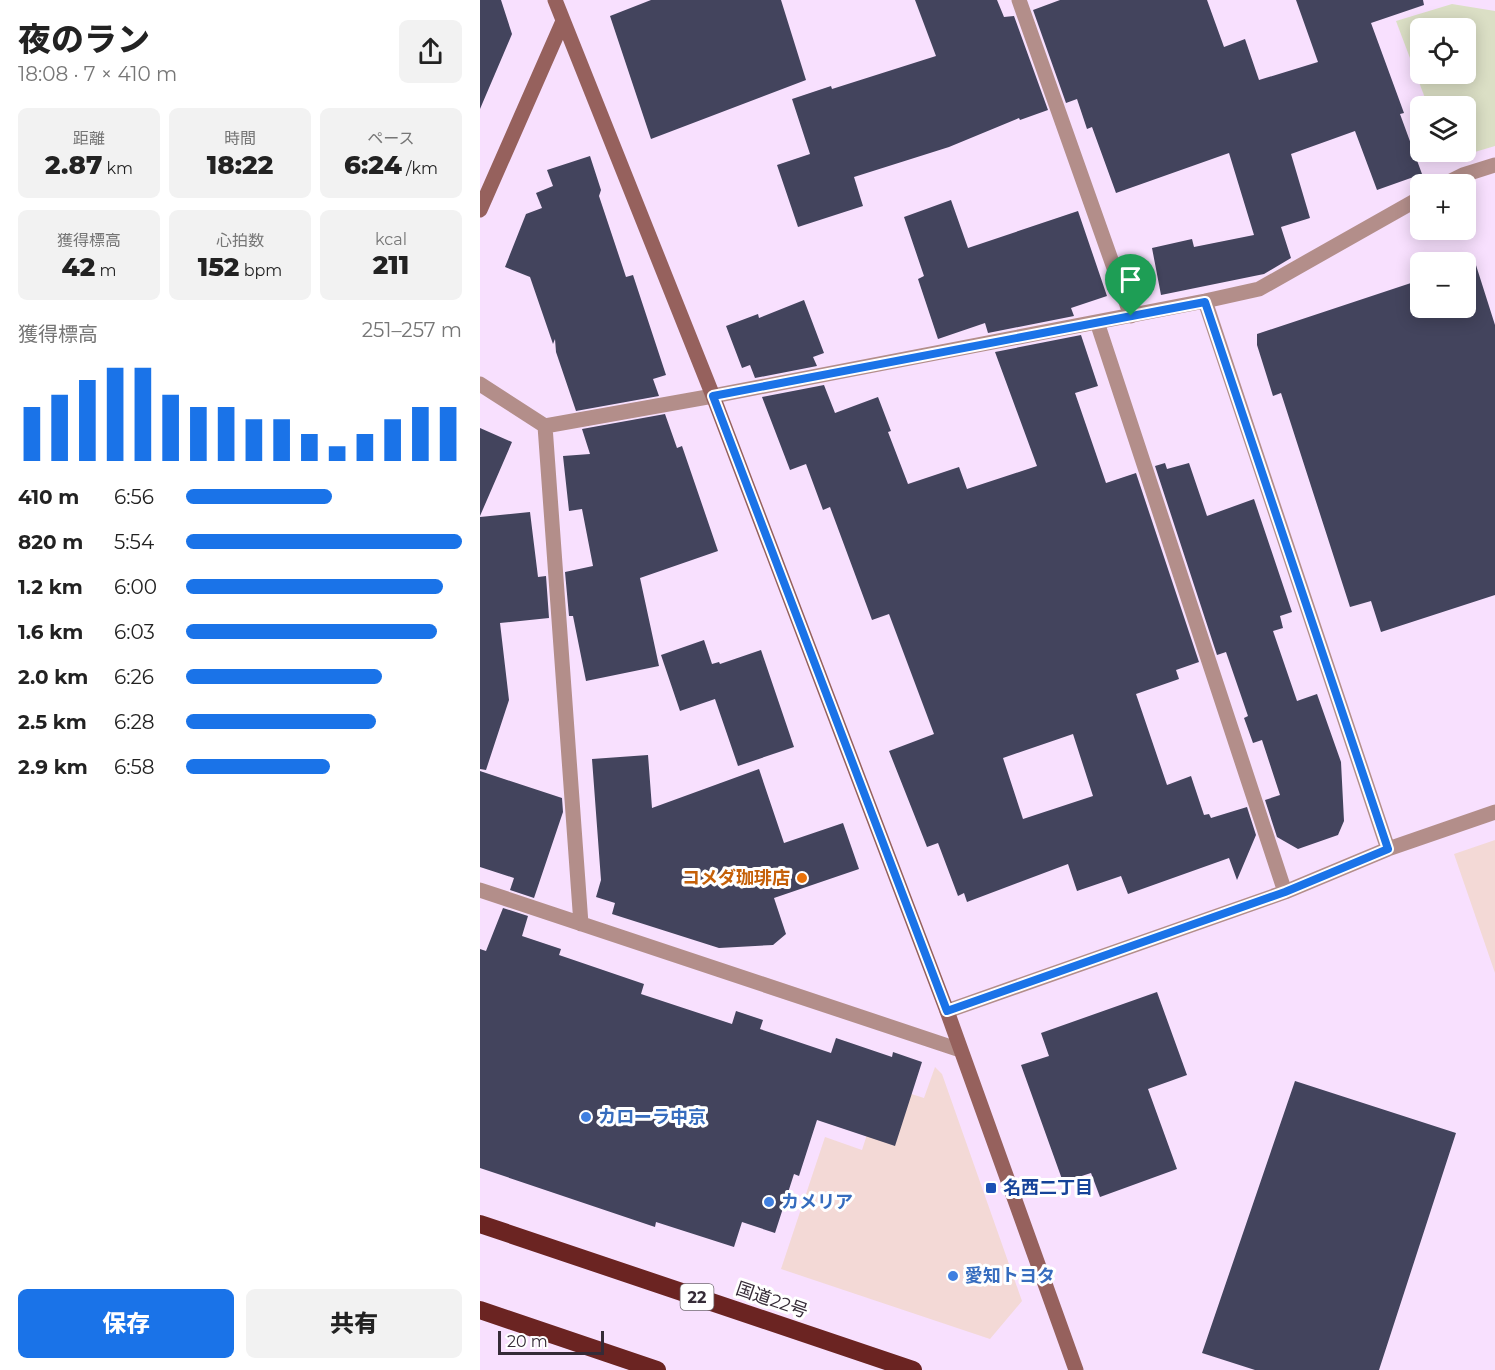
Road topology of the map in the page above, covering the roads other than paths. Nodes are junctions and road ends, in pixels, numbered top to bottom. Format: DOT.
graph roads {
  1 [pos="555,0"];
  2 [pos="1018,0"];
  3 [pos="563,21"];
  4 [pos="1495,165"];
  5 [pos="1466,174"];
  6 [pos="1410,204"];
  7 [pos="480,210"];
  8 [pos="1205,302"];
  9 [pos="1131,316"];
  10 [pos="1097,322"];
  11 [pos="480,384"];
  12 [pos="713,396"];
  13 [pos="545,426"];
  14 [pos="1495,812"];
  15 [pos="1388,849"];
  16 [pos="480,890"];
  17 [pos="1285,892"];
  18 [pos="581,924"];
  19 [pos="947,1011"];
  20 [pos="960,1050"];
  21 [pos="480,1224"];
  22 [pos="480,1310"];
  23 [pos="657,1370"];
  24 [pos="913,1370"];
  25 [pos="1076,1370"];
  1 -- 3 [label="street"];
  2 -- 9 [label="street"];
  3 -- 7 [label="street"];
  3 -- 12 [label="street"];
  4 -- 5 [label="street"];
  6 -- 8 [label="street"];
  8 -- 9 [label="street"];
  8 -- 15 [label="street"];
  9 -- 10 [label="street"];
  10 -- 12 [label="street"];
  10 -- 17 [label="street"];
  11 -- 13 [label="street"];
  12 -- 13 [label="street"];
  12 -- 19 [label="street"];
  13 -- 18 [label="street"];
  14 -- 15 [label="street"];
  15 -- 17 [label="street"];
  16 -- 18 [label="street"];
  17 -- 19 [label="street"];
  18 -- 20 [label="street"];
  19 -- 20 [label="street"];
  20 -- 25 [label="street"];
  21 -- 24 [label="highway, 国道22号 / 22"];
  22 -- 23 [label="highway"];
}
